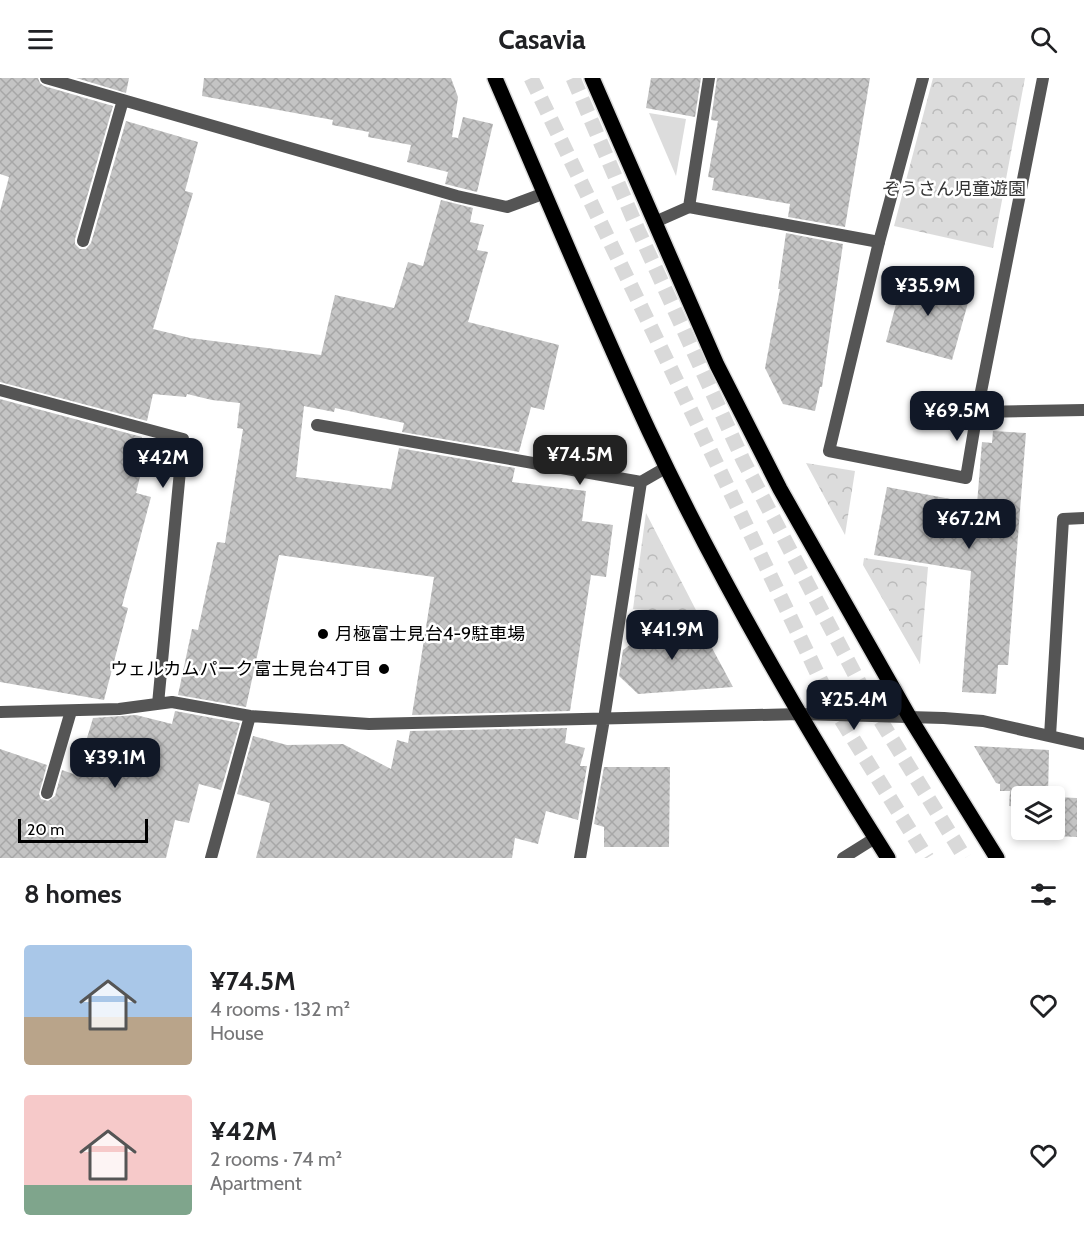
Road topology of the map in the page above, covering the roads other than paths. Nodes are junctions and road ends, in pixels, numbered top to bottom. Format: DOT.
graph roads {
  1 [pos="46,78"];
  2 [pos="495,78"];
  3 [pos="592,78"];
  4 [pos="708,78"];
  5 [pos="923,78"];
  6 [pos="1043,78"];
  7 [pos="123,100"];
  8 [pos="545,194"];
  9 [pos="689,207"];
  10 [pos="655,222"];
  11 [pos="83,241"];
  12 [pos="879,242"];
  13 [pos="0,390"];
  14 [pos="1084,410"];
  15 [pos="977,412"];
  16 [pos="317,425"];
  17 [pos="667,467"];
  18 [pos="641,482"];
  19 [pos="1084,518"];
  20 [pos="158,704"];
  21 [pos="71,711"];
  22 [pos="0,712"];
  23 [pos="800,714"];
  24 [pos="250,716"];
  25 [pos="910,718"];
  26 [pos="604,719"];
  27 [pos="1050,736"];
  28 [pos="1084,744"];
  29 [pos="47,793"];
  30 [pos="875,838"];
  31 [pos="211,858"];
  32 [pos="580,858"];
  33 [pos="843,858"];
  34 [pos="888,858"];
  35 [pos="997,858"];
  1 -- 7 [label="street"];
  2 -- 8 [label="main road"];
  3 -- 10 [label="main road"];
  4 -- 9 [label="street"];
  5 -- 12 [label="street"];
  6 -- 15 [label="street"];
  7 -- 8 [label="street"];
  7 -- 11 [label="street"];
  8 -- 17 [label="main road"];
  9 -- 10 [label="street"];
  9 -- 12 [label="street"];
  10 -- 25 [label="main road"];
  12 -- 15 [label="street"];
  13 -- 20 [label="street"];
  14 -- 15 [label="street"];
  16 -- 18 [label="street"];
  17 -- 18 [label="street"];
  17 -- 23 [label="main road"];
  18 -- 26 [label="street"];
  19 -- 27 [label="street"];
  20 -- 21 [label="street"];
  20 -- 24 [label="street"];
  21 -- 22 [label="street"];
  21 -- 29 [label="street"];
  23 -- 25 [label="street"];
  23 -- 26 [label="street"];
  23 -- 30 [label="main road"];
  24 -- 26 [label="street"];
  24 -- 31 [label="street"];
  25 -- 27 [label="street"];
  25 -- 35 [label="main road"];
  26 -- 32 [label="street"];
  27 -- 28 [label="street"];
  30 -- 33 [label="street"];
  30 -- 34 [label="main road"];
}
